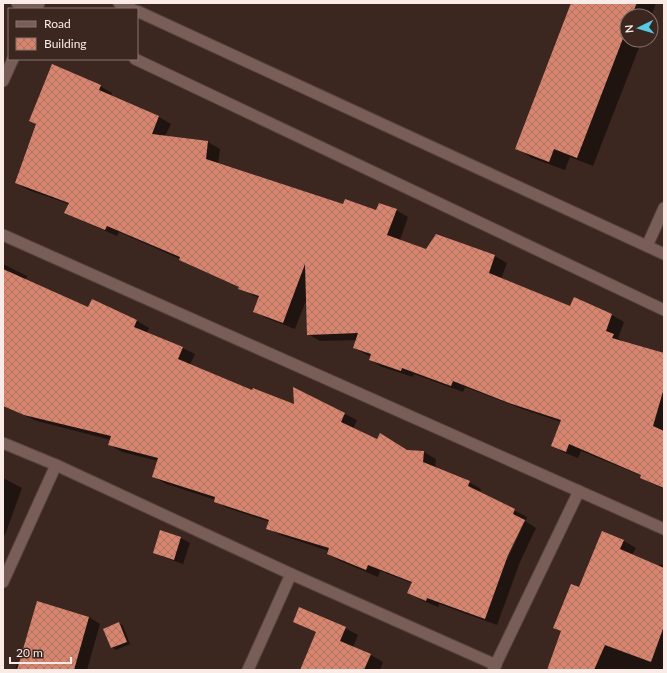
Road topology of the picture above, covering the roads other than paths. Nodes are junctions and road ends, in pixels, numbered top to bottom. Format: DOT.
graph roads {
  1 [pos="17,3"];
  2 [pos="119,3"];
  3 [pos="28,8"];
  4 [pos="130,8"];
  5 [pos="138,11"];
  6 [pos="13,60"];
  7 [pos="137,60"];
  8 [pos="3,81"];
  9 [pos="664,208"];
  10 [pos="3,235"];
  11 [pos="647,246"];
  12 [pos="664,254"];
  13 [pos="664,310"];
  14 [pos="3,443"];
  15 [pos="56,465"];
  16 [pos="579,491"];
  17 [pos="664,529"];
  18 [pos="291,574"];
  19 [pos="3,582"];
  20 [pos="495,667"];
  21 [pos="248,670"];
  1 -- 3 [label="street"];
  2 -- 4 [label="street"];
  5 -- 11 [label="street"];
  6 -- 8 [label="street"];
  7 -- 13 [label="street"];
  9 -- 11 [label="street"];
  10 -- 16 [label="street"];
  11 -- 12 [label="street"];
  14 -- 15 [label="street"];
  15 -- 18 [label="street"];
  15 -- 19 [label="street"];
  16 -- 17 [label="street"];
  16 -- 20 [label="street"];
  18 -- 20 [label="street"];
  18 -- 21 [label="street"];
}
